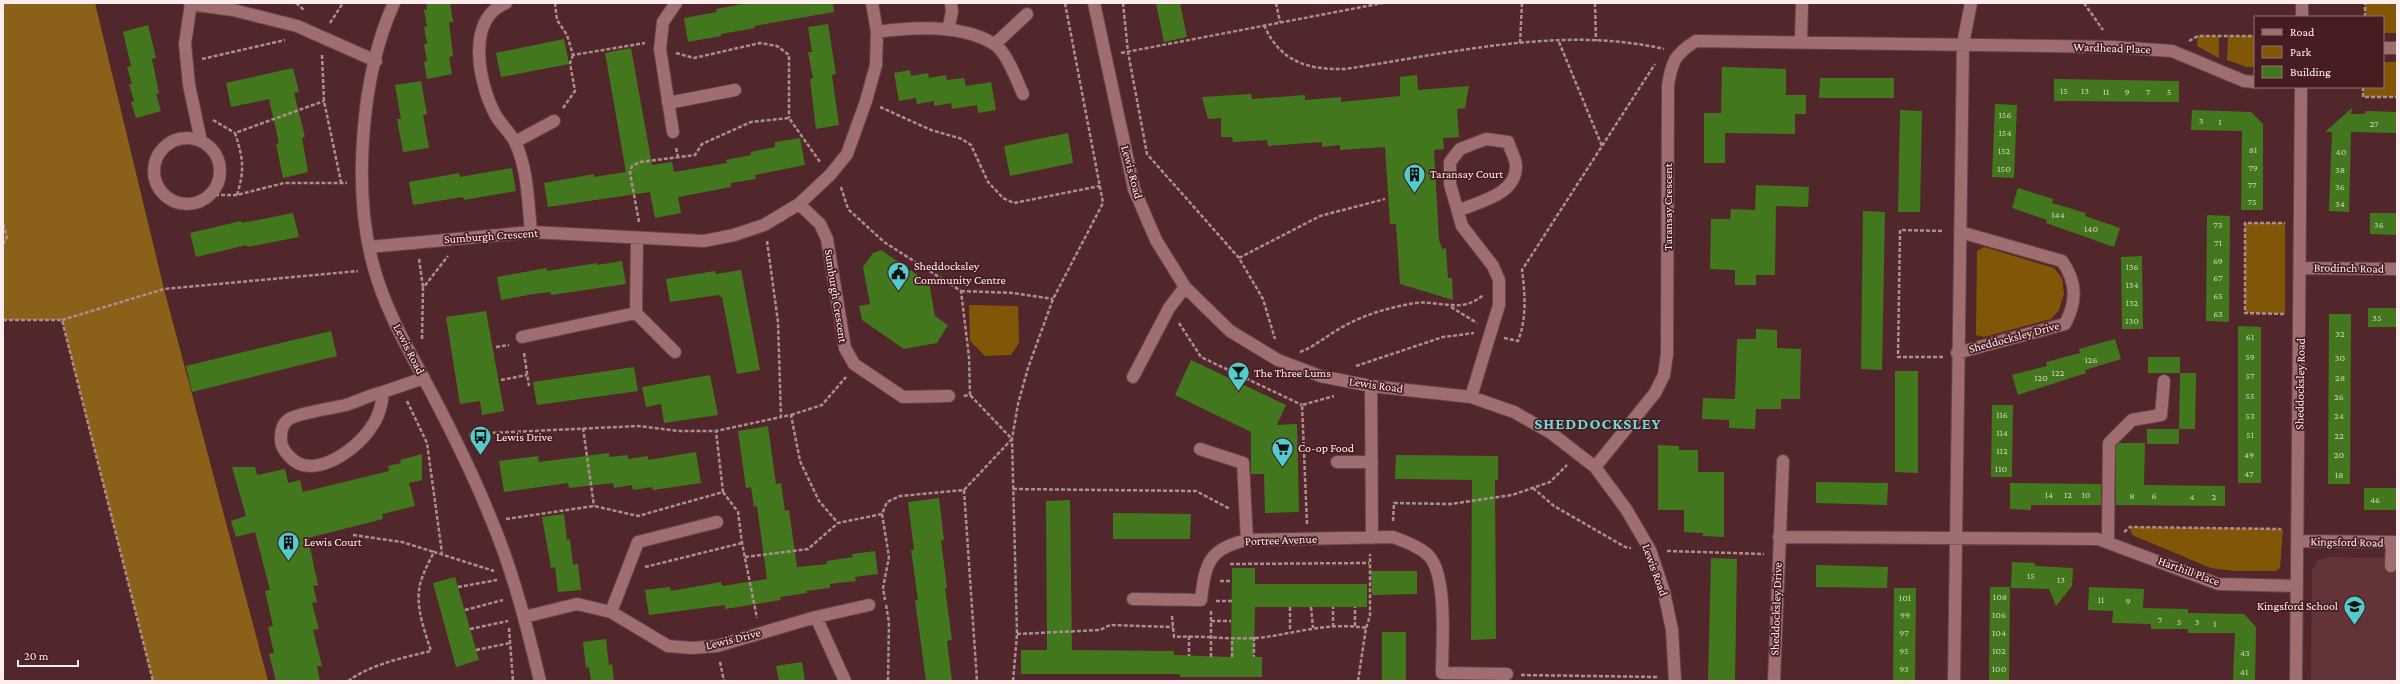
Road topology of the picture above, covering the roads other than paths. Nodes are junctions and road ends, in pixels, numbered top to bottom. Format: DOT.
graph roads {
  1 [pos="190,3"];
  2 [pos="394,3"];
  3 [pos="506,3"];
  4 [pos="676,3"];
  5 [pos="872,3"];
  6 [pos="951,3"];
  7 [pos="1094,3"];
  8 [pos="1802,3"];
  9 [pos="1971,3"];
  10 [pos="2302,3"];
  11 [pos="1027,14"];
  12 [pos="2302,16"];
  13 [pos="948,30"];
  14 [pos="877,32"];
  15 [pos="1801,41"];
  16 [pos="995,44"];
  17 [pos="1963,44"];
  18 [pos="2384,48"];
  19 [pos="2397,48"];
  20 [pos="376,61"];
  21 [pos="2254,82"];
  22 [pos="2301,88"];
  23 [pos="735,90"];
  24 [pos="1023,94"];
  25 [pos="668,103"];
  26 [pos="554,121"];
  27 [pos="673,132"];
  28 [pos="201,141"];
  29 [pos="515,142"];
  30 [pos="799,204"];
  31 [pos="1458,211"];
  32 [pos="531,232"];
  33 [pos="1960,232"];
  34 [pos="637,239"];
  35 [pos="369,246"];
  36 [pos="2301,268"];
  37 [pos="2397,269"];
  38 [pos="1185,287"];
  39 [pos="636,313"];
  40 [pos="522,337"];
  41 [pos="675,352"];
  42 [pos="1957,353"];
  43 [pos="1133,377"];
  44 [pos="424,378"];
  45 [pos="2164,381"];
  46 [pos="1371,386"];
  47 [pos="383,392"];
  48 [pos="949,396"];
  49 [pos="1471,397"];
  50 [pos="1200,449"];
  51 [pos="1337,462"];
  52 [pos="1372,462"];
  53 [pos="1782,462"];
  54 [pos="1595,467"];
  55 [pos="717,522"];
  56 [pos="2298,535"];
  57 [pos="1779,537"];
  58 [pos="1372,538"];
  59 [pos="1954,538"];
  60 [pos="1247,540"];
  61 [pos="2108,541"];
  62 [pos="2395,542"];
  63 [pos="2391,566"];
  64 [pos="2296,586"];
  65 [pos="1133,599"];
  66 [pos="869,605"];
  67 [pos="611,612"];
  68 [pos="524,617"];
  69 [pos="816,617"];
  70 [pos="1507,674"];
  71 [pos="1675,679"];
  72 [pos="540,681"];
  73 [pos="845,681"];
  74 [pos="1774,681"];
  75 [pos="1954,681"];
  76 [pos="2296,681"];
  1 -- 20 [label="street"];
  1 -- 28 [label="street"];
  2 -- 20 [label="street, Lewis Road"];
  3 -- 29 [label="street"];
  4 -- 25 [label="street"];
  5 -- 14 [label="street, Sumburgh Crescent"];
  6 -- 13 [label="street"];
  7 -- 38 [label="street, Lewis Road"];
  8 -- 15 [label="street"];
  9 -- 17 [label="street, Sheddocksley Drive"];
  10 -- 12 [label="street"];
  11 -- 16 [label="street"];
  13 -- 14 [label="street"];
  13 -- 16 [label="street"];
  14 -- 30 [label="street, Sumburgh Crescent"];
  15 -- 17 [label="street"];
  15 -- 54 [label="street, Taransay Crescent"];
  16 -- 24 [label="street"];
  17 -- 21 [label="street, Wardhead Place"];
  17 -- 33 [label="street, Sheddocksley Drive"];
  18 -- 19 [label="street"];
  20 -- 35 [label="street, Lewis Road"];
  22 -- 36 [label="street, Sheddocksley Road"];
  23 -- 25 [label="street"];
  25 -- 27 [label="street"];
  26 -- 29 [label="street"];
  28 -- 28 [label="street"];
  29 -- 32 [label="street"];
  30 -- 34 [label="street, Sumburgh Crescent"];
  30 -- 48 [label="street, Sumburgh Crescent"];
  31 -- 31 [label="street"];
  31 -- 49 [label="street"];
  32 -- 34 [label="street, Sumburgh Crescent"];
  32 -- 35 [label="street, Sumburgh Crescent"];
  33 -- 42 [label="street, Sheddocksley Drive"];
  33 -- 42 [label="street, Sheddocksley Drive"];
  34 -- 39 [label="street"];
  35 -- 44 [label="street, Lewis Road"];
  36 -- 37 [label="street, Brodinch Road"];
  36 -- 56 [label="street, Sheddocksley Road"];
  38 -- 43 [label="street"];
  38 -- 46 [label="street, Lewis Road"];
  39 -- 40 [label="street"];
  39 -- 41 [label="street"];
  42 -- 59 [label="street, Sheddocksley Drive"];
  44 -- 47 [label="street"];
  44 -- 68 [label="street, Lewis Road"];
  45 -- 61 [label="street"];
  46 -- 49 [label="street, Lewis Road"];
  46 -- 52 [label="street"];
  47 -- 47 [label="street"];
  49 -- 54 [label="street, Lewis Road"];
  50 -- 60 [label="street"];
  51 -- 52 [label="street"];
  52 -- 58 [label="street"];
  53 -- 57 [label="street, Sheddocksley Drive"];
  54 -- 71 [label="street, Lewis Road"];
  55 -- 67 [label="street"];
  56 -- 62 [label="street, Kingsford Road"];
  56 -- 64 [label="street, Sheddocksley Road"];
  57 -- 59 [label="street"];
  57 -- 74 [label="street, Sheddocksley Drive"];
  58 -- 60 [label="street, Portree Avenue"];
  58 -- 70 [label="street, Portree Avenue"];
  59 -- 61 [label="street, Harthill Place"];
  59 -- 75 [label="street, Sheddocksley Drive"];
  60 -- 65 [label="street, Portree Avenue"];
  61 -- 64 [label="street, Harthill Place"];
  62 -- 63 [label="street"];
  64 -- 76 [label="street, Sheddocksley Road"];
  66 -- 69 [label="street, Lewis Drive"];
  67 -- 68 [label="street, Lewis Drive"];
  67 -- 69 [label="street, Lewis Drive"];
  68 -- 72 [label="street, Lewis Road"];
  69 -- 73 [label="street"];
}
